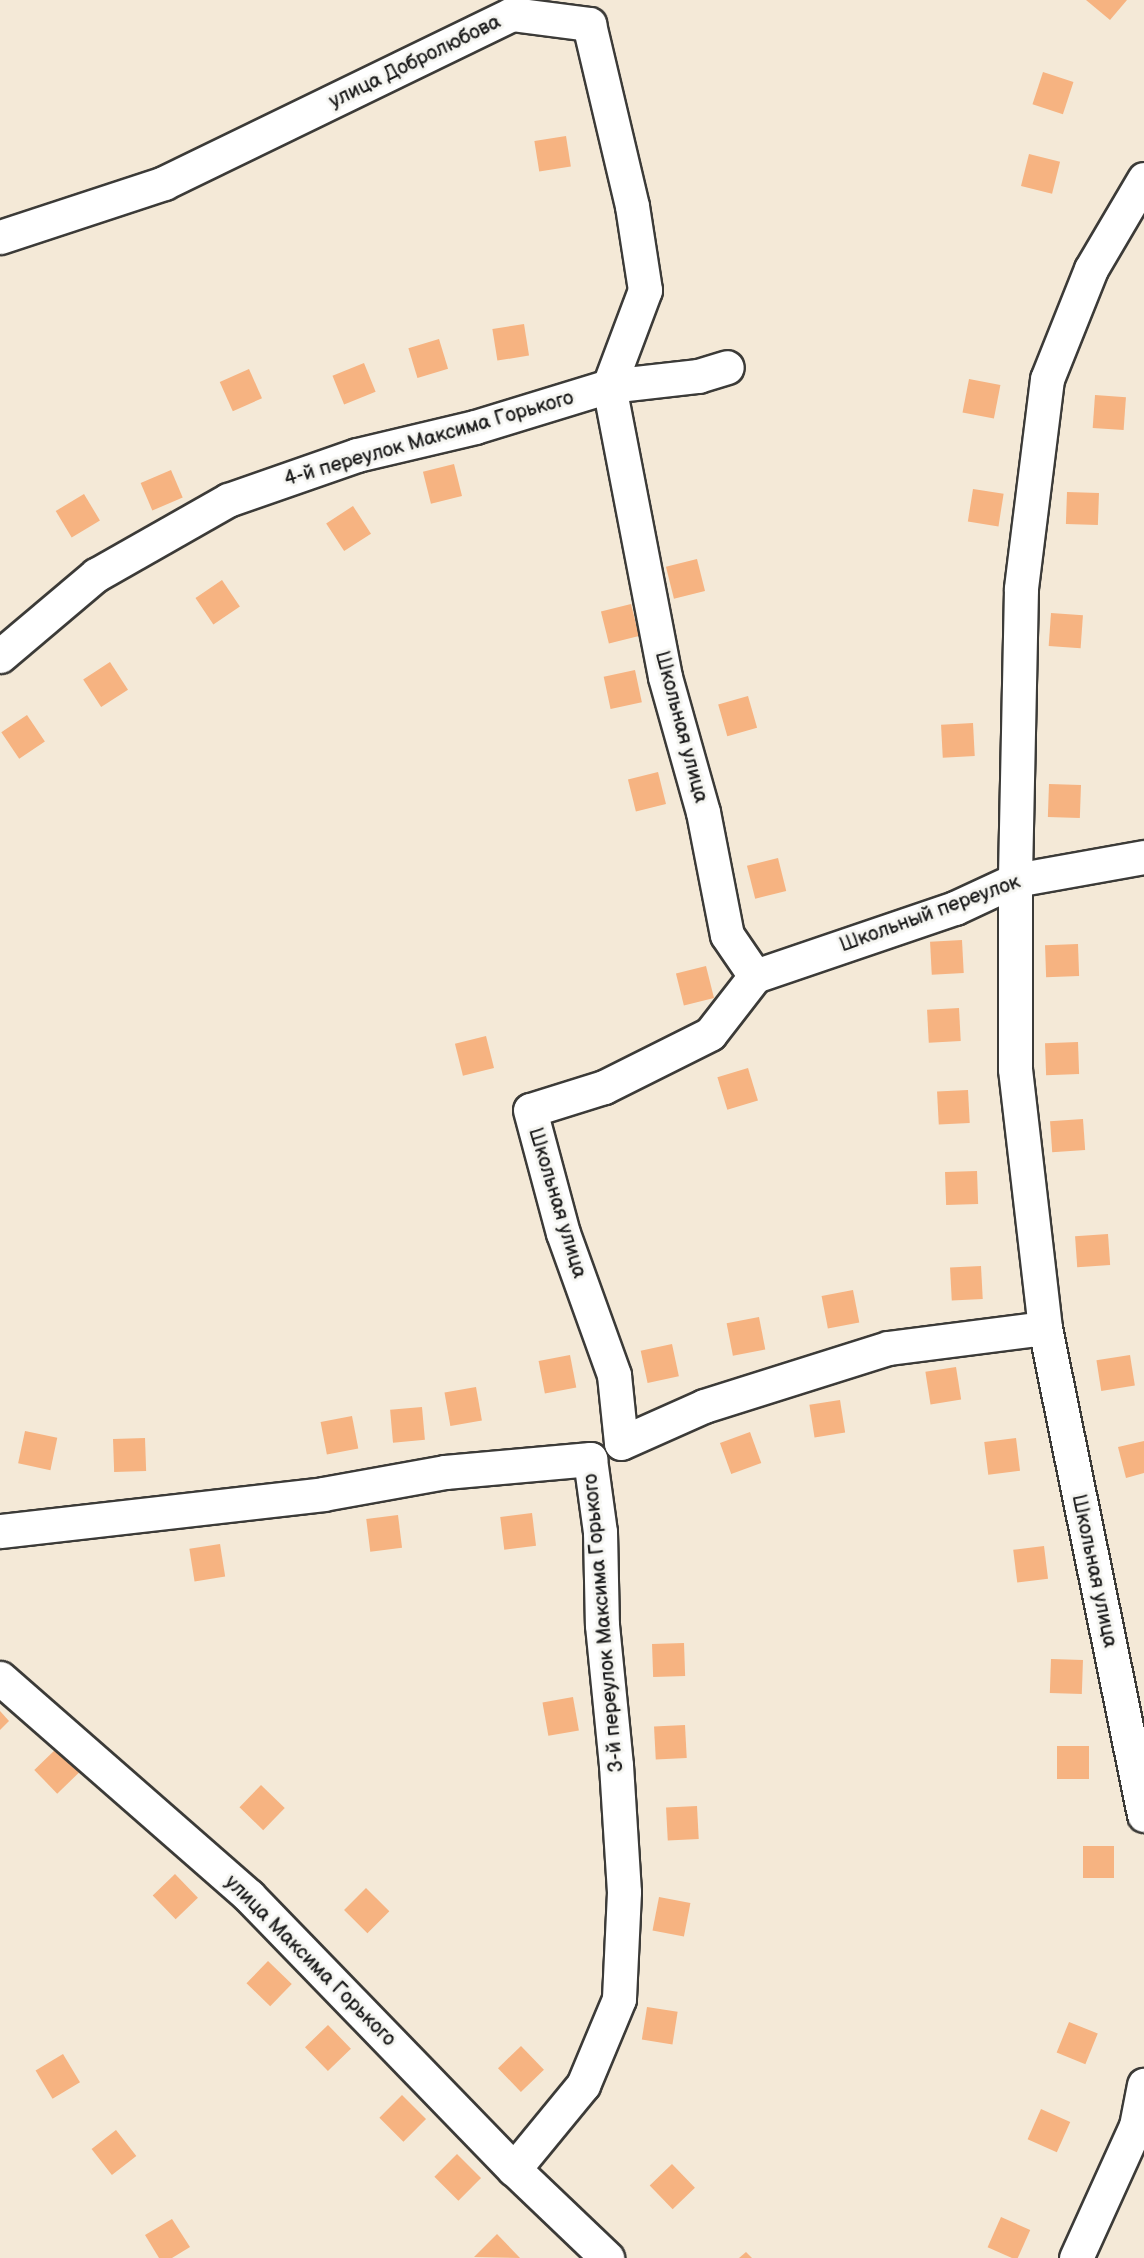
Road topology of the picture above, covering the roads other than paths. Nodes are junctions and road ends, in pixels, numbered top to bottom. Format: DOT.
graph roads {
  1 [pos="1144,179"];
  2 [pos="0,237"];
  3 [pos="727,367"];
  4 [pos="609,386"];
  5 [pos="0,656"];
  6 [pos="1144,857"];
  7 [pos="1015,880"];
  8 [pos="755,976"];
  9 [pos="1045,1328"];
  10 [pos="621,1443"];
  11 [pos="590,1459"];
  12 [pos="0,1531"];
  13 [pos="0,1678"];
  14 [pos="1144,1815"];
  15 [pos="1144,2085"];
  16 [pos="513,2169"];
  17 [pos="607,2258"];
  18 [pos="1076,2258"];
  1 -- 7 [label="street, Школьная улица"];
  2 -- 4 [label="street, улица Добролюбова"];
  3 -- 4 [label="street, 4-й переулок Максима Горького"];
  4 -- 5 [label="street, 4-й переулок Максима Горького"];
  4 -- 8 [label="street, Школьная улица"];
  6 -- 7 [label="street, Школьный переулок"];
  7 -- 8 [label="street, Школьный переулок"];
  7 -- 9 [label="street, Школьная улица"];
  8 -- 10 [label="street, Школьная улица"];
  9 -- 10 [label="street"];
  9 -- 14 [label="street, Школьная улица"];
  10 -- 11 [label="street"];
  11 -- 12 [label="street, 3-й переулок Максима Горького"];
  11 -- 16 [label="street, 3-й переулок Максима Горького"];
  13 -- 16 [label="street, улица Максима Горького"];
  15 -- 18 [label="street"];
  16 -- 17 [label="street, улица Максима Горького"];
}
